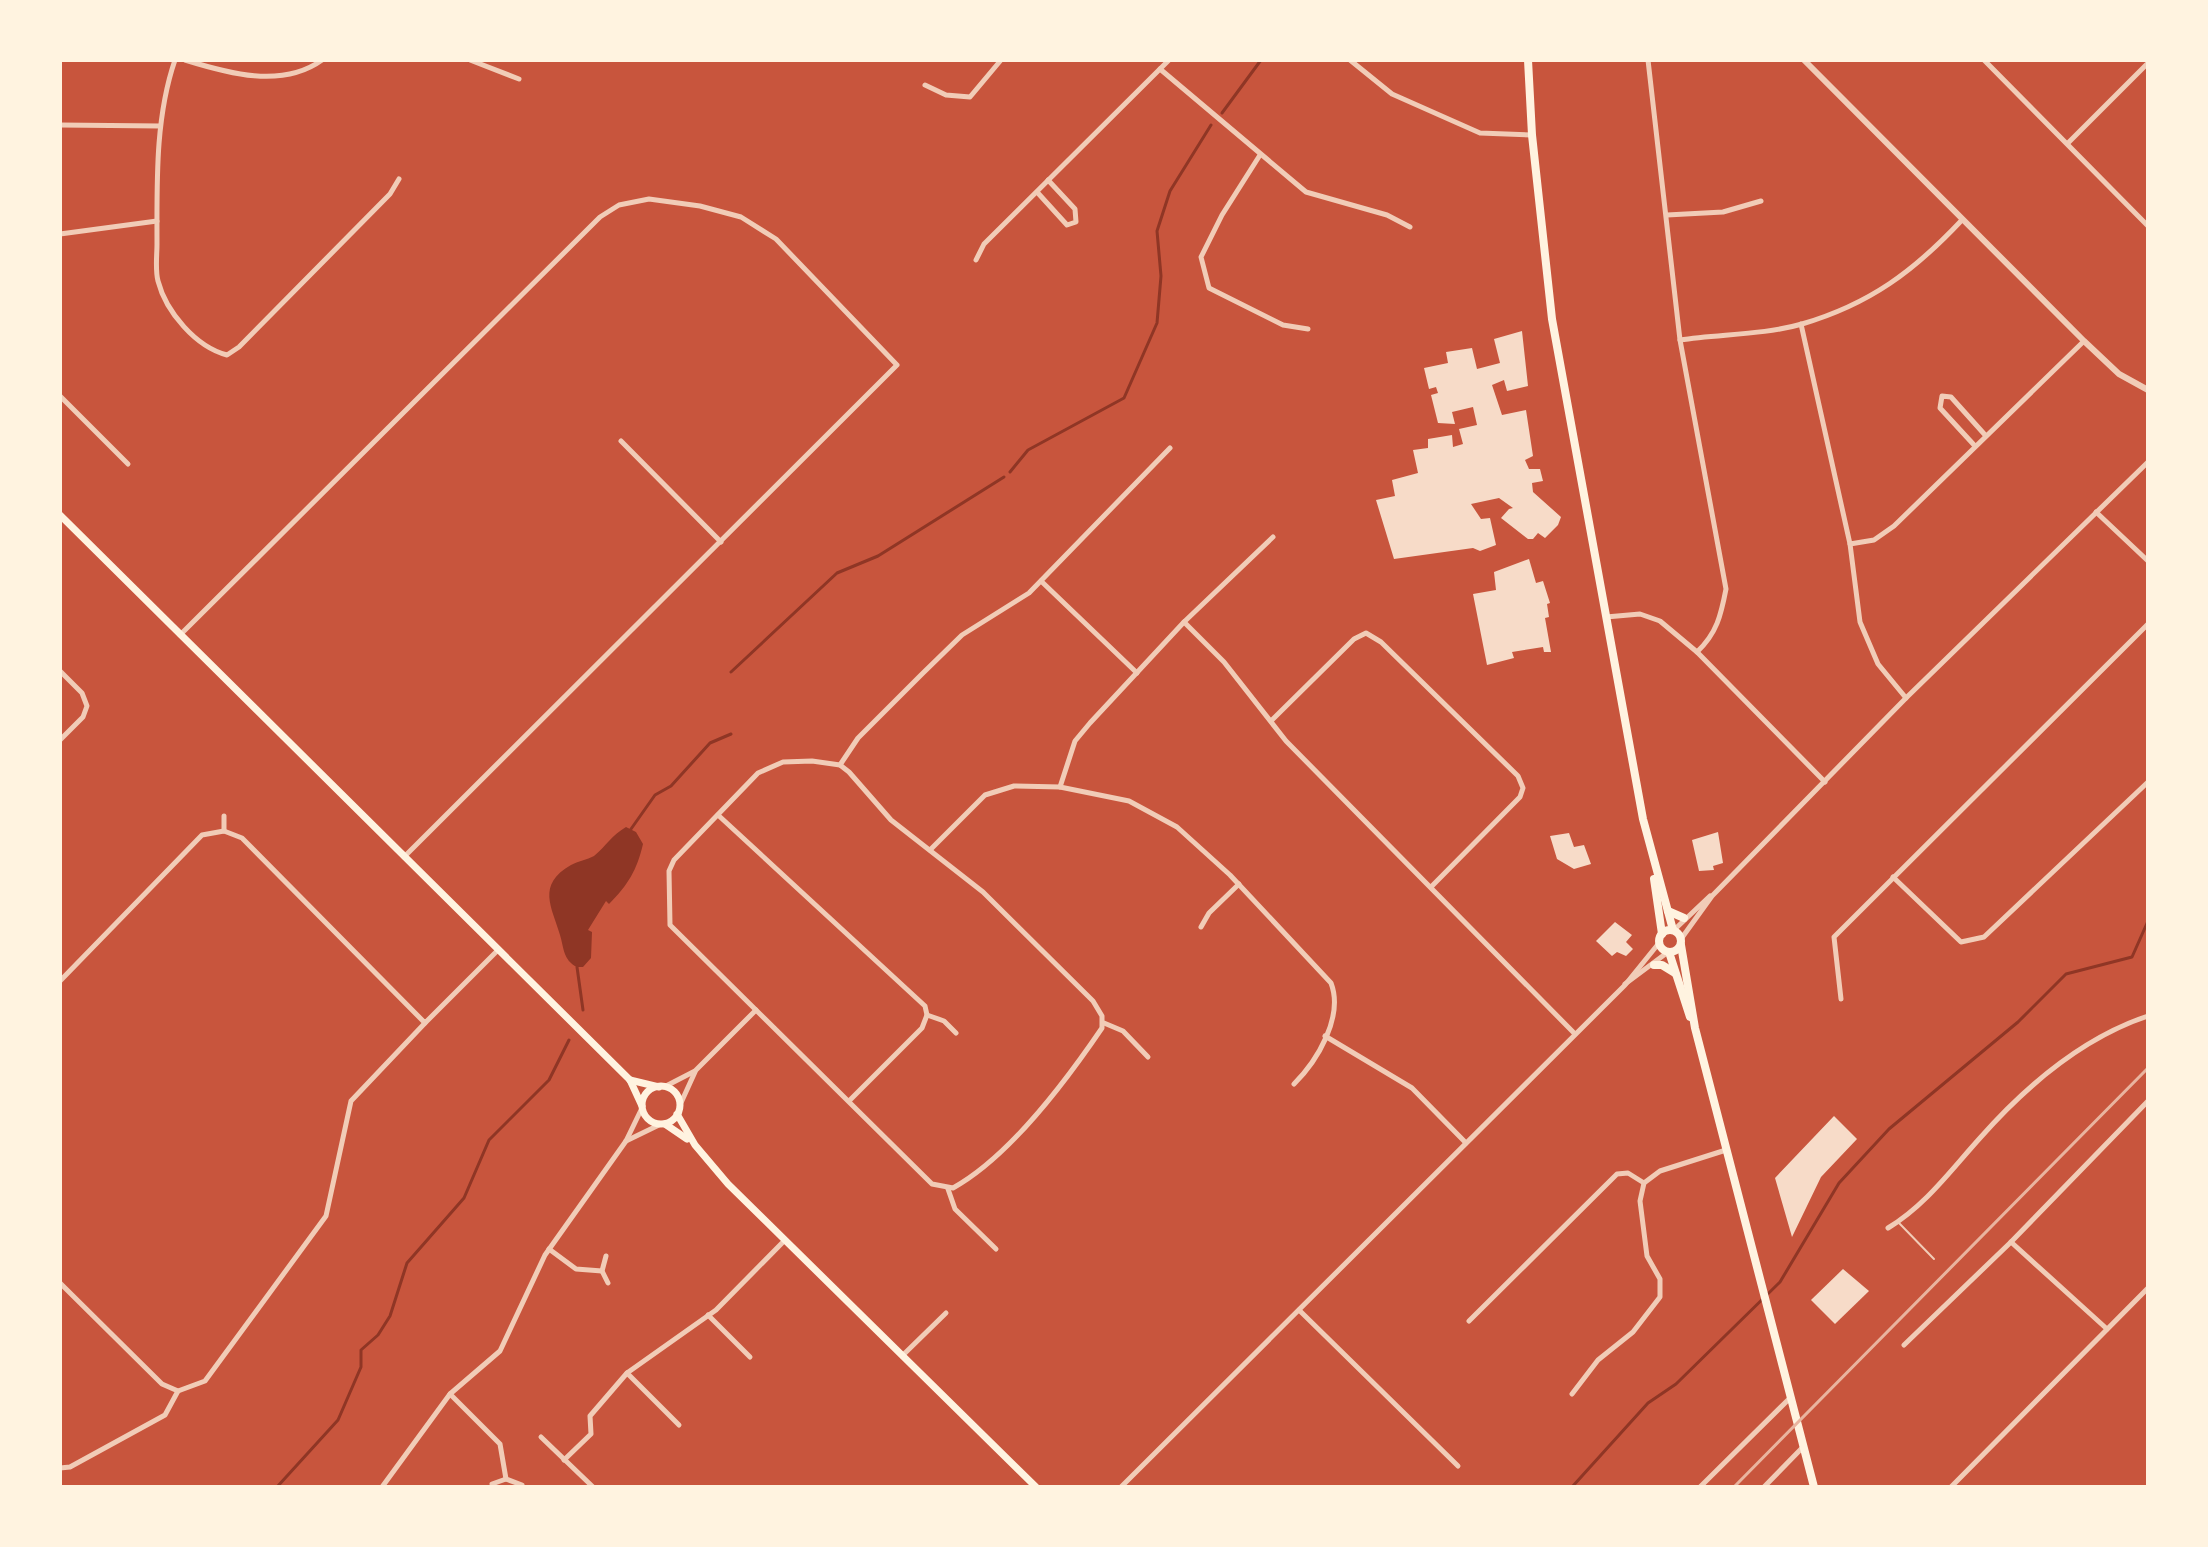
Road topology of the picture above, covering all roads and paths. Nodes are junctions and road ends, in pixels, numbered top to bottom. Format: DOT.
graph roads {
  1 [pos="175,60"];
  2 [pos="185,60"];
  3 [pos="322,60"];
  4 [pos="470,60"];
  5 [pos="1001,60"];
  6 [pos="1169,60"];
  7 [pos="1350,60"];
  8 [pos="1528,60"];
  9 [pos="1648,60"];
  10 [pos="1804,60"];
  11 [pos="1985,60"];
  12 [pos="2148,63"];
  13 [pos="1160,69"];
  14 [pos="519,79"];
  15 [pos="925,85"];
  16 [pos="60,125"];
  17 [pos="160,126"];
  18 [pos="1532,135"];
  19 [pos="2068,143"];
  20 [pos="1260,155"];
  21 [pos="399,179"];
  22 [pos="1048,180"];
  23 [pos="1036,192"];
  24 [pos="1761,201"];
  25 [pos="1667,215"];
  26 [pos="157,221"];
  27 [pos="1961,221"];
  28 [pos="2148,226"];
  29 [pos="1410,227"];
  30 [pos="60,234"];
  31 [pos="976,260"];
  32 [pos="1801,324"];
  33 [pos="1308,329"];
  34 [pos="1680,340"];
  35 [pos="2084,341"];
  36 [pos="2148,390"];
  37 [pos="60,396"];
  38 [pos="1986,436"];
  39 [pos="621,441"];
  40 [pos="1975,446"];
  41 [pos="1170,448"];
  42 [pos="2148,462"];
  43 [pos="128,464"];
  44 [pos="2096,512"];
  45 [pos="60,515"];
  46 [pos="1273,537"];
  47 [pos="721,542"];
  48 [pos="1850,544"];
  49 [pos="2148,561"];
  50 [pos="1041,581"];
  51 [pos="1605,617"];
  52 [pos="1184,622"];
  53 [pos="2148,624"];
  54 [pos="180,635"];
  55 [pos="1697,652"];
  56 [pos="60,671"];
  57 [pos="1137,673"];
  58 [pos="1906,698"];
  59 [pos="1272,720"];
  60 [pos="60,740"];
  61 [pos="840,765"];
  62 [pos="1825,782"];
  63 [pos="2148,782"];
  64 [pos="1060,787"];
  65 [pos="718,815"];
  66 [pos="224,816"];
  67 [pos="224,831"];
  68 [pos="930,850"];
  69 [pos="403,858"];
  70 [pos="1655,874"];
  71 [pos="1893,877"];
  72 [pos="1239,884"];
  73 [pos="1431,887"];
  74 [pos="1712,896"];
  75 [pos="1667,910"];
  76 [pos="1684,918"];
  77 [pos="1201,927"];
  78 [pos="1673,930"];
  79 [pos="1661,938"];
  80 [pos="1681,942"];
  81 [pos="497,951"];
  82 [pos="1668,952"];
  83 [pos="1654,965"];
  84 [pos="1675,974"];
  85 [pos="60,981"];
  86 [pos="1625,985"];
  87 [pos="1841,999"];
  88 [pos="756,1010"];
  89 [pos="927,1015"];
  90 [pos="2148,1016"];
  91 [pos="425,1023"];
  92 [pos="1104,1023"];
  93 [pos="1695,1028"];
  94 [pos="956,1033"];
  95 [pos="1575,1034"];
  96 [pos="1325,1036"];
  97 [pos="1148,1057"];
  98 [pos="695,1071"];
  99 [pos="630,1080"];
  100 [pos="1294,1084"];
  101 [pos="661,1087"];
  102 [pos="850,1100"];
  103 [pos="2148,1101"];
  104 [pos="642,1107"];
  105 [pos="678,1110"];
  106 [pos="663,1124"];
  107 [pos="626,1141"];
  108 [pos="1466,1143"];
  109 [pos="695,1145"];
  110 [pos="1726,1150"];
  111 [pos="1644,1183"];
  112 [pos="948,1189"];
  113 [pos="1898,1222"];
  114 [pos="1888,1228"];
  115 [pos="785,1240"];
  116 [pos="2011,1242"];
  117 [pos="549,1249"];
  118 [pos="996,1249"];
  119 [pos="606,1256"];
  120 [pos="1934,1259"];
  121 [pos="602,1271"];
  122 [pos="60,1283"];
  123 [pos="608,1283"];
  124 [pos="2148,1288"];
  125 [pos="1299,1310"];
  126 [pos="946,1313"];
  127 [pos="708,1315"];
  128 [pos="1469,1321"];
  129 [pos="2107,1329"];
  130 [pos="1904,1345"];
  131 [pos="902,1356"];
  132 [pos="750,1357"];
  133 [pos="627,1373"];
  134 [pos="178,1391"];
  135 [pos="450,1394"];
  136 [pos="1572,1394"];
  137 [pos="1790,1398"];
  138 [pos="679,1425"];
  139 [pos="541,1437"];
  140 [pos="1803,1447"];
  141 [pos="564,1460"];
  142 [pos="1458,1466"];
  143 [pos="60,1468"];
  144 [pos="506,1479"];
  145 [pos="492,1484"];
  146 [pos="522,1485"];
  147 [pos="382,1487"];
  148 [pos="593,1487"];
  149 [pos="1036,1487"];
  150 [pos="1121,1487"];
  151 [pos="1700,1487"];
  152 [pos="1764,1487"];
  153 [pos="1814,1487"];
  154 [pos="1951,1487"];
  1 -- 17 [label="street"];
  2 -- 3 [label="street"];
  4 -- 14 [label="street"];
  5 -- 15 [label="street"];
  6 -- 13 [label="street"];
  7 -- 18 [label="street"];
  8 -- 18 [label="main road"];
  9 -- 25 [label="street"];
  10 -- 27 [label="street"];
  11 -- 19 [label="street"];
  12 -- 19 [label="street"];
  13 -- 20 [label="street"];
  13 -- 22 [label="street"];
  16 -- 17 [label="street"];
  17 -- 26 [label="street"];
  18 -- 51 [label="main road"];
  19 -- 28 [label="street"];
  20 -- 29 [label="street"];
  20 -- 33 [label="street"];
  21 -- 26 [label="street"];
  22 -- 23 [label="street"];
  22 -- 23 [label="street"];
  23 -- 31 [label="street"];
  24 -- 25 [label="street"];
  25 -- 34 [label="street"];
  26 -- 30 [label="street"];
  27 -- 32 [label="street"];
  27 -- 35 [label="street"];
  32 -- 34 [label="street"];
  32 -- 48 [label="street"];
  34 -- 55 [label="street"];
  35 -- 36 [label="street"];
  35 -- 38 [label="street"];
  37 -- 43 [label="street"];
  38 -- 40 [label="street"];
  38 -- 40 [label="street"];
  39 -- 47 [label="street"];
  40 -- 48 [label="street"];
  41 -- 50 [label="street"];
  42 -- 44 [label="street"];
  44 -- 49 [label="street"];
  44 -- 58 [label="street"];
  45 -- 54 [label="main road"];
  46 -- 52 [label="street"];
  47 -- 54 [label="street"];
  47 -- 69 [label="street"];
  48 -- 58 [label="street"];
  50 -- 57 [label="street"];
  50 -- 61 [label="street"];
  51 -- 55 [label="street"];
  51 -- 70 [label="main road"];
  52 -- 57 [label="street"];
  52 -- 59 [label="street"];
  53 -- 71 [label="street"];
  54 -- 69 [label="main road"];
  55 -- 62 [label="street"];
  56 -- 60 [label="street"];
  57 -- 64 [label="street"];
  58 -- 62 [label="street"];
  59 -- 73 [label="street"];
  59 -- 73 [label="street"];
  61 -- 65 [label="street"];
  61 -- 68 [label="street"];
  62 -- 74 [label="street"];
  63 -- 71 [label="street"];
  64 -- 68 [label="street"];
  64 -- 72 [label="street"];
  65 -- 88 [label="street"];
  65 -- 89 [label="street"];
  66 -- 67 [label="street"];
  67 -- 85 [label="street"];
  67 -- 91 [label="street"];
  68 -- 92 [label="street"];
  69 -- 81 [label="main road"];
  70 -- 75 [label="main road"];
  70 -- 79 [label="main road"];
  71 -- 87 [label="street"];
  72 -- 77 [label="street"];
  72 -- 96 [label="street"];
  73 -- 95 [label="street"];
  74 -- 76 [label="street"];
  74 -- 80 [label="street"];
  75 -- 76 [label="main road"];
  75 -- 78 [label="main road"];
  76 -- 78 [label="street"];
  78 -- 79 [label="main road"];
  78 -- 80 [label="main road"];
  79 -- 82 [label="main road"];
  79 -- 86 [label="street"];
  80 -- 82 [label="main road"];
  80 -- 93 [label="main road"];
  81 -- 91 [label="street"];
  81 -- 99 [label="main road"];
  82 -- 83 [label="street"];
  82 -- 84 [label="main road"];
  83 -- 84 [label="main road"];
  83 -- 86 [label="street"];
  84 -- 93 [label="main road"];
  86 -- 95 [label="street"];
  88 -- 98 [label="street"];
  88 -- 102 [label="street"];
  89 -- 94 [label="street"];
  89 -- 102 [label="street"];
  90 -- 113 [label="street"];
  91 -- 134 [label="street"];
  92 -- 97 [label="street"];
  92 -- 112 [label="street"];
  93 -- 110 [label="main road"];
  95 -- 108 [label="street"];
  96 -- 100 [label="street"];
  96 -- 108 [label="street"];
  98 -- 101 [label="street"];
  98 -- 105 [label="street"];
  99 -- 101 [label="main road"];
  99 -- 104 [label="main road"];
  101 -- 104 [label="main road"];
  101 -- 105 [label="main road"];
  102 -- 112 [label="street"];
  103 -- 116 [label="street"];
  104 -- 106 [label="main road"];
  104 -- 107 [label="street"];
  105 -- 106 [label="main road"];
  105 -- 109 [label="main road"];
  106 -- 107 [label="street"];
  106 -- 109 [label="main road"];
  107 -- 117 [label="street"];
  108 -- 125 [label="street"];
  109 -- 115 [label="main road"];
  110 -- 111 [label="street"];
  110 -- 137 [label="main road"];
  111 -- 128 [label="street"];
  111 -- 136 [label="street"];
  112 -- 118 [label="street"];
  113 -- 114 [label="street"];
  113 -- 120 [label="lane"];
  115 -- 127 [label="street"];
  115 -- 131 [label="main road"];
  116 -- 129 [label="street"];
  116 -- 130 [label="street"];
  117 -- 121 [label="street"];
  117 -- 135 [label="street"];
  119 -- 121 [label="street"];
  121 -- 123 [label="street"];
  122 -- 134 [label="street"];
  124 -- 129 [label="street"];
  125 -- 142 [label="street"];
  125 -- 150 [label="street"];
  126 -- 131 [label="street"];
  127 -- 132 [label="street"];
  127 -- 133 [label="street"];
  129 -- 154 [label="street"];
  131 -- 149 [label="main road"];
  133 -- 138 [label="street"];
  133 -- 141 [label="street"];
  134 -- 143 [label="street"];
  135 -- 144 [label="street"];
  135 -- 147 [label="street"];
  137 -- 140 [label="main road"];
  137 -- 151 [label="street"];
  139 -- 141 [label="street"];
  140 -- 152 [label="street"];
  140 -- 153 [label="main road"];
  141 -- 148 [label="street"];
  144 -- 145 [label="street"];
  144 -- 146 [label="street"];
}
